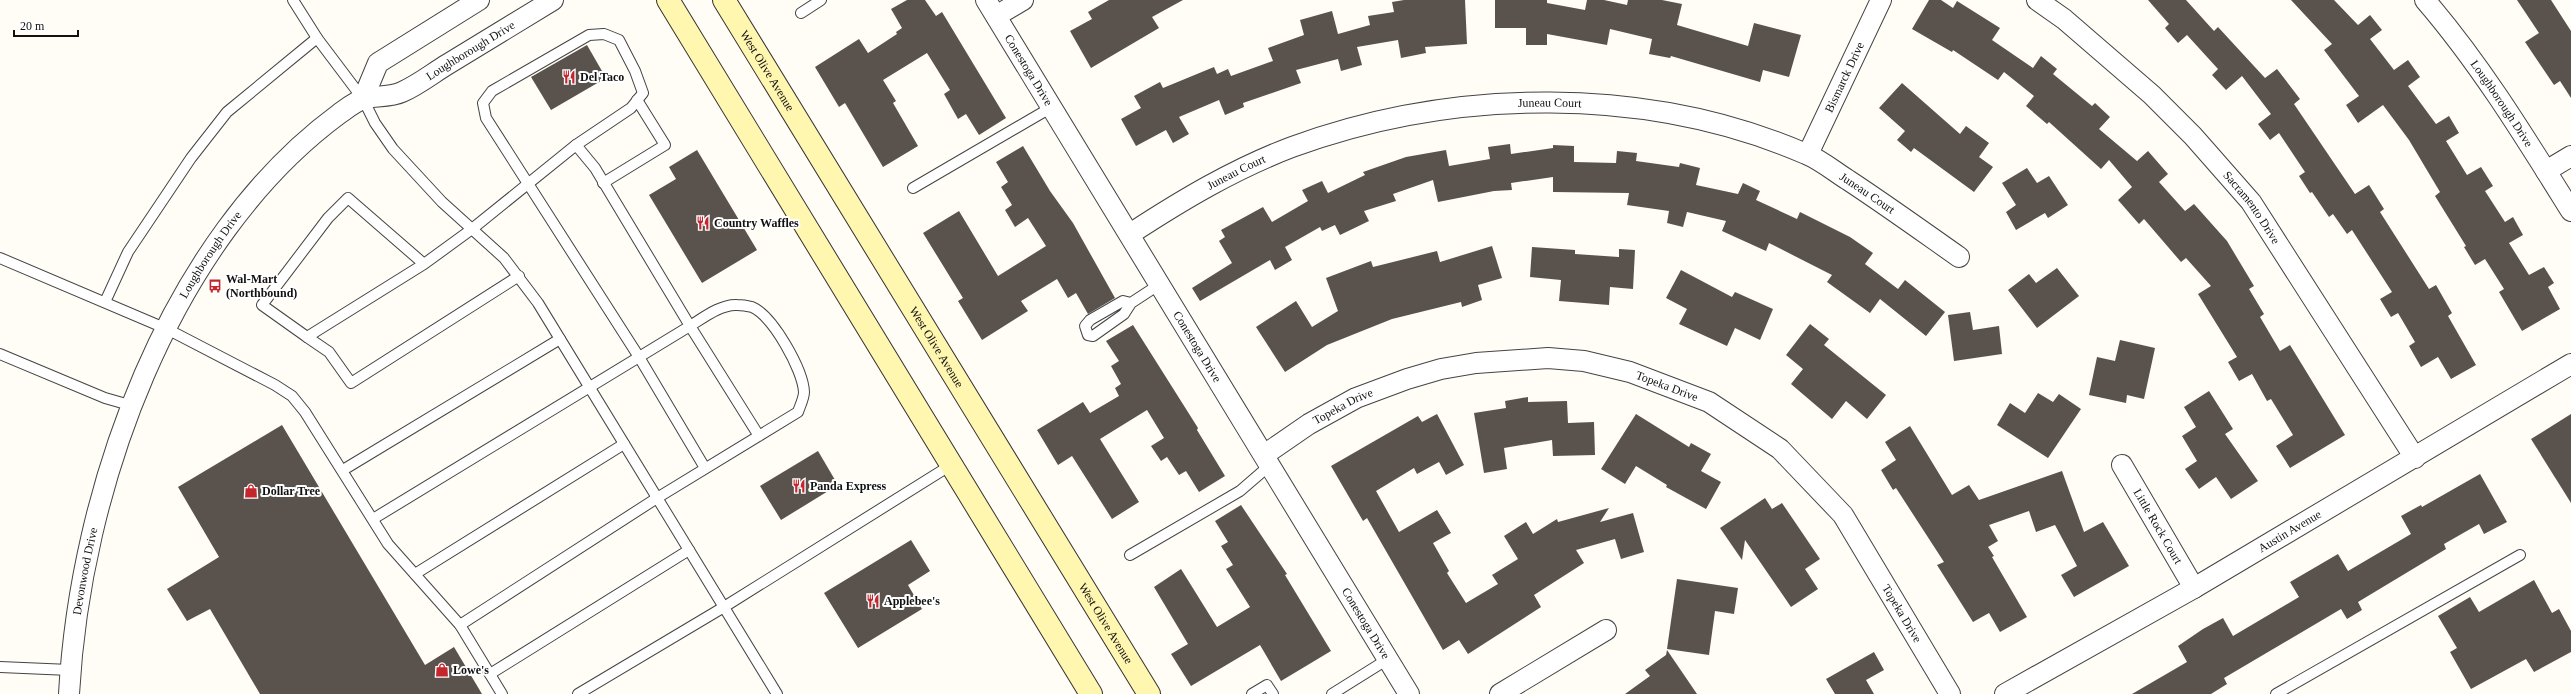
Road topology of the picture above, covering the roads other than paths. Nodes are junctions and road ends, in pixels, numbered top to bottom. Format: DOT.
graph roads {
  1 [pos="293,0"];
  2 [pos="479,0"];
  3 [pos="553,0"];
  4 [pos="668,0"];
  5 [pos="724,0"];
  6 [pos="821,0"];
  7 [pos="986,0"];
  8 [pos="1023,0"];
  9 [pos="1881,0"];
  10 [pos="2037,0"];
  11 [pos="2425,0"];
  12 [pos="801,12"];
  13 [pos="996,16"];
  14 [pos="317,38"];
  15 [pos="363,99"];
  16 [pos="638,100"];
  17 [pos="1052,107"];
  18 [pos="576,145"];
  19 [pos="1808,154"];
  20 [pos="2571,156"];
  21 [pos="2546,171"];
  22 [pos="528,183"];
  23 [pos="603,183"];
  24 [pos="913,188"];
  25 [pos="2571,211"];
  26 [pos="472,229"];
  27 [pos="1130,234"];
  28 [pos="1959,257"];
  29 [pos="0,258"];
  30 [pos="424,264"];
  31 [pos="519,276"];
  32 [pos="1160,284"];
  33 [pos="105,302"];
  34 [pos="1131,302"];
  35 [pos="690,326"];
  36 [pos="167,329"];
  37 [pos="307,336"];
  38 [pos="560,339"];
  39 [pos="0,354"];
  40 [pos="639,357"];
  41 [pos="2571,364"];
  42 [pos="589,387"];
  43 [pos="133,406"];
  44 [pos="759,436"];
  45 [pos="624,444"];
  46 [pos="115,452"];
  47 [pos="2415,458"];
  48 [pos="1267,460"];
  49 [pos="2122,465"];
  50 [pos="951,466"];
  51 [pos="705,468"];
  52 [pos="343,470"];
  53 [pos="657,498"];
  54 [pos="373,520"];
  55 [pos="689,550"];
  56 [pos="1130,555"];
  57 [pos="2520,555"];
  58 [pos="415,574"];
  59 [pos="2194,588"];
  60 [pos="724,607"];
  61 [pos="460,625"];
  62 [pos="1606,630"];
  63 [pos="1388,659"];
  64 [pos="0,667"];
  65 [pos="70,670"];
  66 [pos="490,674"];
  67 [pos="69,694"];
  68 [pos="502,694"];
  69 [pos="578,694"];
  70 [pos="777,694"];
  71 [pos="1091,694"];
  72 [pos="1149,694"];
  73 [pos="1252,694"];
  74 [pos="1273,694"];
  75 [pos="1332,694"];
  76 [pos="1409,694"];
  77 [pos="1500,694"];
  78 [pos="1950,694"];
  79 [pos="2005,694"];
  80 [pos="2276,694"];
  1 -- 14 [label="lane"];
  2 -- 15 [label="street"];
  3 -- 15 [label="street, Loughborough Drive"];
  4 -- 50 [label="main road"];
  5 -- 72 [label="main road, West Olive Avenue"];
  6 -- 12 [label="lane"];
  7 -- 13 [label="street, Conestoga Drive"];
  8 -- 13 [label="street"];
  9 -- 19 [label="street, Bismarck Drive"];
  10 -- 47 [label="street, Sacramento Drive"];
  11 -- 21 [label="street, Loughborough Drive"];
  13 -- 17 [label="street, Conestoga Drive"];
  14 -- 15 [label="lane"];
  14 -- 33 [label="lane"];
  15 -- 26 [label="lane"];
  15 -- 36 [label="street, Loughborough Drive"];
  16 -- 18 [label="lane"];
  16 -- 22 [label="lane"];
  16 -- 23 [label="lane"];
  17 -- 24 [label="lane"];
  17 -- 27 [label="street, Conestoga Drive"];
  18 -- 22 [label="lane"];
  18 -- 23 [label="lane"];
  19 -- 27 [label="street, Juneau Court"];
  19 -- 28 [label="street, Juneau Court"];
  20 -- 21 [label="street"];
  21 -- 25 [label="street, Loughborough Drive"];
  22 -- 26 [label="lane"];
  22 -- 40 [label="lane"];
  23 -- 35 [label="lane"];
  26 -- 30 [label="lane"];
  26 -- 31 [label="lane"];
  27 -- 32 [label="street, Conestoga Drive"];
  29 -- 33 [label="lane"];
  30 -- 37 [label="lane"];
  30 -- 37 [label="lane"];
  31 -- 37 [label="lane"];
  31 -- 38 [label="lane"];
  32 -- 34 [label="lane"];
  32 -- 48 [label="street, Conestoga Drive"];
  33 -- 36 [label="lane"];
  35 -- 40 [label="lane"];
  35 -- 44 [label="lane"];
  35 -- 44 [label="lane"];
  36 -- 43 [label="street, Loughborough Drive"];
  36 -- 52 [label="lane"];
  38 -- 42 [label="lane"];
  38 -- 52 [label="lane"];
  39 -- 43 [label="lane"];
  40 -- 42 [label="lane"];
  40 -- 51 [label="lane"];
  41 -- 47 [label="street, Austin Avenue"];
  42 -- 45 [label="lane"];
  42 -- 54 [label="lane"];
  43 -- 46 [label="street, Loughborough Drive"];
  44 -- 51 [label="lane"];
  45 -- 53 [label="lane"];
  45 -- 58 [label="lane"];
  46 -- 65 [label="street, Devonwood Drive"];
  47 -- 59 [label="street, Austin Avenue"];
  48 -- 56 [label="lane"];
  48 -- 63 [label="street, Conestoga Drive"];
  48 -- 78 [label="street, Topeka Drive"];
  49 -- 59 [label="street, Little Rock Court"];
  50 -- 60 [label="lane"];
  50 -- 71 [label="main road"];
  51 -- 53 [label="lane"];
  52 -- 54 [label="lane"];
  53 -- 55 [label="lane"];
  53 -- 61 [label="lane"];
  54 -- 58 [label="lane"];
  55 -- 60 [label="lane"];
  55 -- 66 [label="lane"];
  57 -- 80 [label="lane"];
  58 -- 61 [label="lane"];
  59 -- 79 [label="street, Austin Avenue"];
  60 -- 69 [label="lane"];
  60 -- 70 [label="lane"];
  61 -- 66 [label="lane"];
  62 -- 77 [label="street"];
  63 -- 75 [label="lane"];
  63 -- 76 [label="street, Conestoga Drive"];
  64 -- 65 [label="lane"];
  65 -- 67 [label="street, Devonwood Drive"];
  66 -- 68 [label="lane"];
  73 -- 74 [label="lane"];
}
